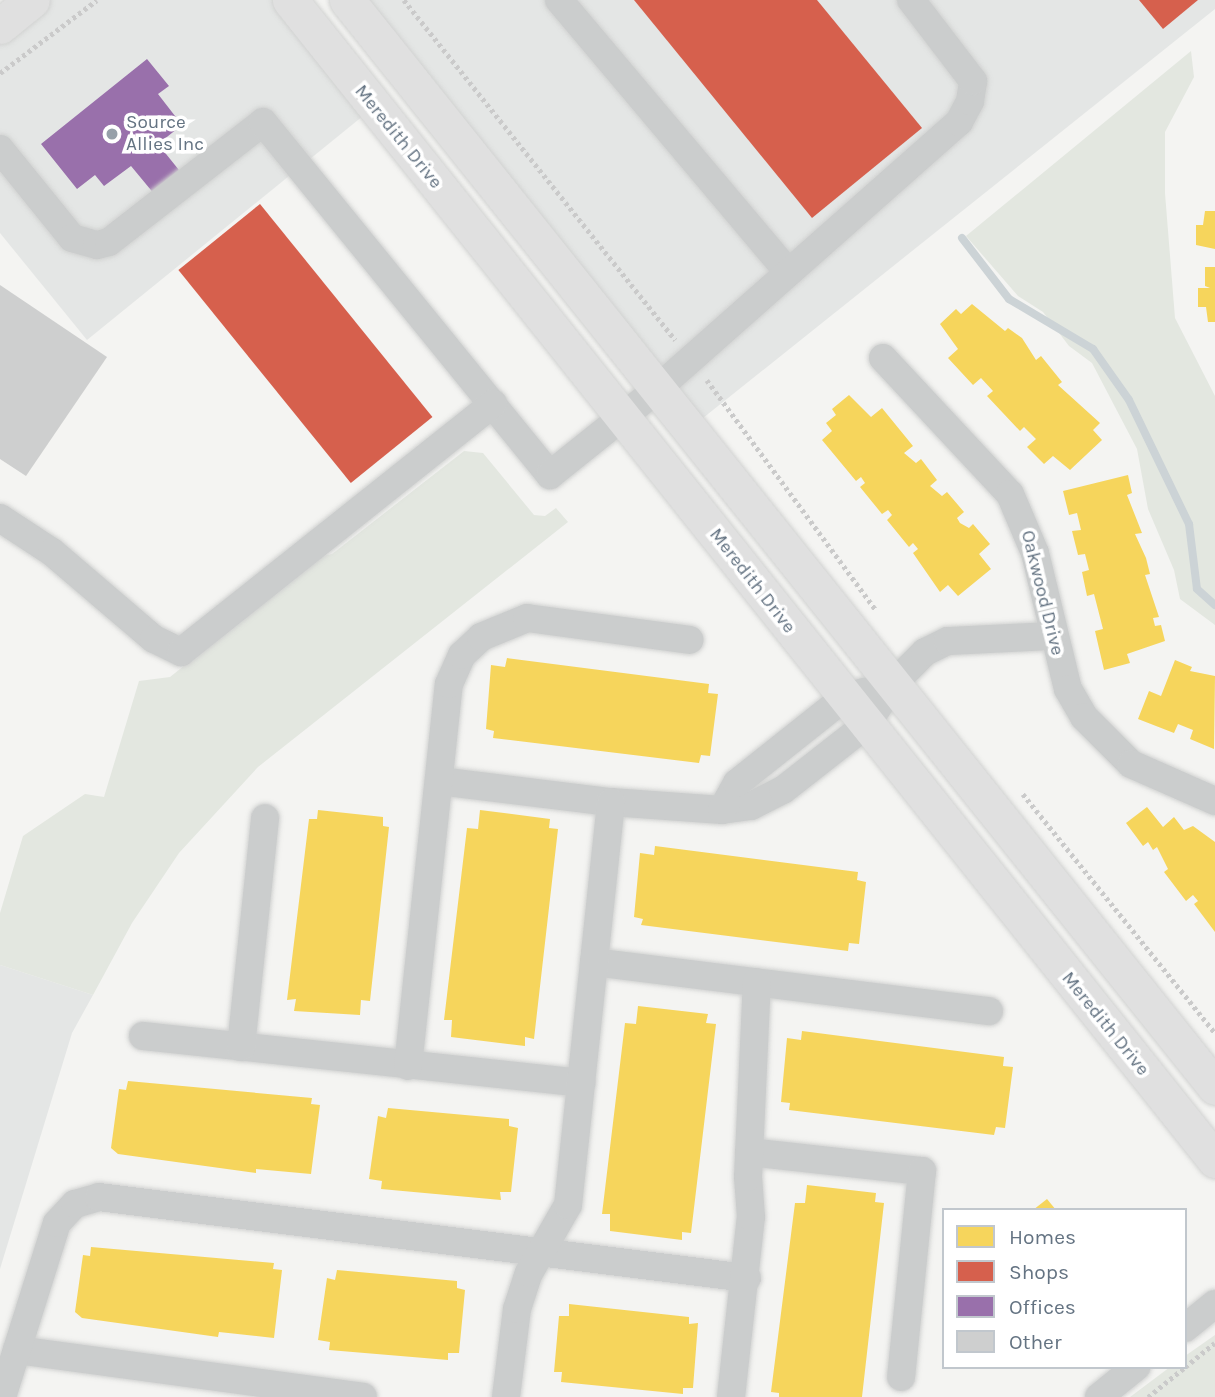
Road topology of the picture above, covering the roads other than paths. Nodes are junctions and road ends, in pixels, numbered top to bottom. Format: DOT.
graph roads {
  1 [pos="32,0"];
  2 [pos="290,0"];
  3 [pos="347,0"];
  4 [pos="559,0"];
  5 [pos="911,0"];
  6 [pos="0,26"];
  7 [pos="0,149"];
  8 [pos="789,272"];
  9 [pos="884,358"];
  10 [pos="656,390"];
  11 [pos="493,404"];
  12 [pos="623,417"];
  13 [pos="0,518"];
  14 [pos="1052,636"];
  15 [pos="690,640"];
  16 [pos="893,684"];
  17 [pos="844,698"];
  18 [pos="866,725"];
  19 [pos="439,781"];
  20 [pos="1215,801"];
  21 [pos="611,802"];
  22 [pos="722,810"];
  23 [pos="265,818"];
  24 [pos="594,962"];
  25 [pos="757,982"];
  26 [pos="989,1011"];
  27 [pos="143,1036"];
  28 [pos="241,1047"];
  29 [pos="408,1066"];
  30 [pos="581,1083"];
  31 [pos="1215,1087"];
  32 [pos="749,1152"];
  33 [pos="1215,1160"];
  34 [pos="543,1251"];
  35 [pos="747,1278"];
  36 [pos="1215,1304"];
  37 [pos="1187,1326"];
  38 [pos="17,1350"];
  39 [pos="1134,1369"];
  40 [pos="901,1377"];
  41 [pos="2,1397"];
  42 [pos="363,1397"];
  43 [pos="506,1397"];
  44 [pos="731,1397"];
  45 [pos="1099,1397"];
  1 -- 6 [label="main road"];
  2 -- 12 [label="main road, Meredith Drive"];
  3 -- 10 [label="main road"];
  4 -- 8 [label="street"];
  5 -- 8 [label="street"];
  7 -- 11 [label="street"];
  8 -- 10 [label="street"];
  9 -- 14 [label="street, Oakwood Drive"];
  10 -- 12 [label="street"];
  10 -- 16 [label="main road"];
  11 -- 12 [label="street"];
  11 -- 13 [label="street"];
  12 -- 17 [label="main road, Meredith Drive"];
  14 -- 16 [label="street"];
  14 -- 20 [label="street, Oakwood Drive"];
  15 -- 19 [label="street"];
  16 -- 17 [label="street"];
  16 -- 18 [label="street"];
  16 -- 31 [label="main road"];
  17 -- 18 [label="main road, Meredith Drive"];
  17 -- 22 [label="street"];
  18 -- 22 [label="street"];
  18 -- 33 [label="main road, Meredith Drive"];
  19 -- 21 [label="street"];
  19 -- 29 [label="street"];
  21 -- 22 [label="street"];
  21 -- 24 [label="street"];
  23 -- 28 [label="street"];
  24 -- 25 [label="street"];
  24 -- 30 [label="street"];
  25 -- 26 [label="street"];
  25 -- 32 [label="street"];
  27 -- 28 [label="street"];
  28 -- 29 [label="street"];
  29 -- 30 [label="street"];
  30 -- 34 [label="street"];
  32 -- 35 [label="street"];
  32 -- 40 [label="street"];
  34 -- 35 [label="street"];
  34 -- 38 [label="street"];
  34 -- 43 [label="street"];
  35 -- 44 [label="street"];
  36 -- 37 [label="street"];
  38 -- 41 [label="street"];
  38 -- 42 [label="street"];
  39 -- 45 [label="street"];
}
